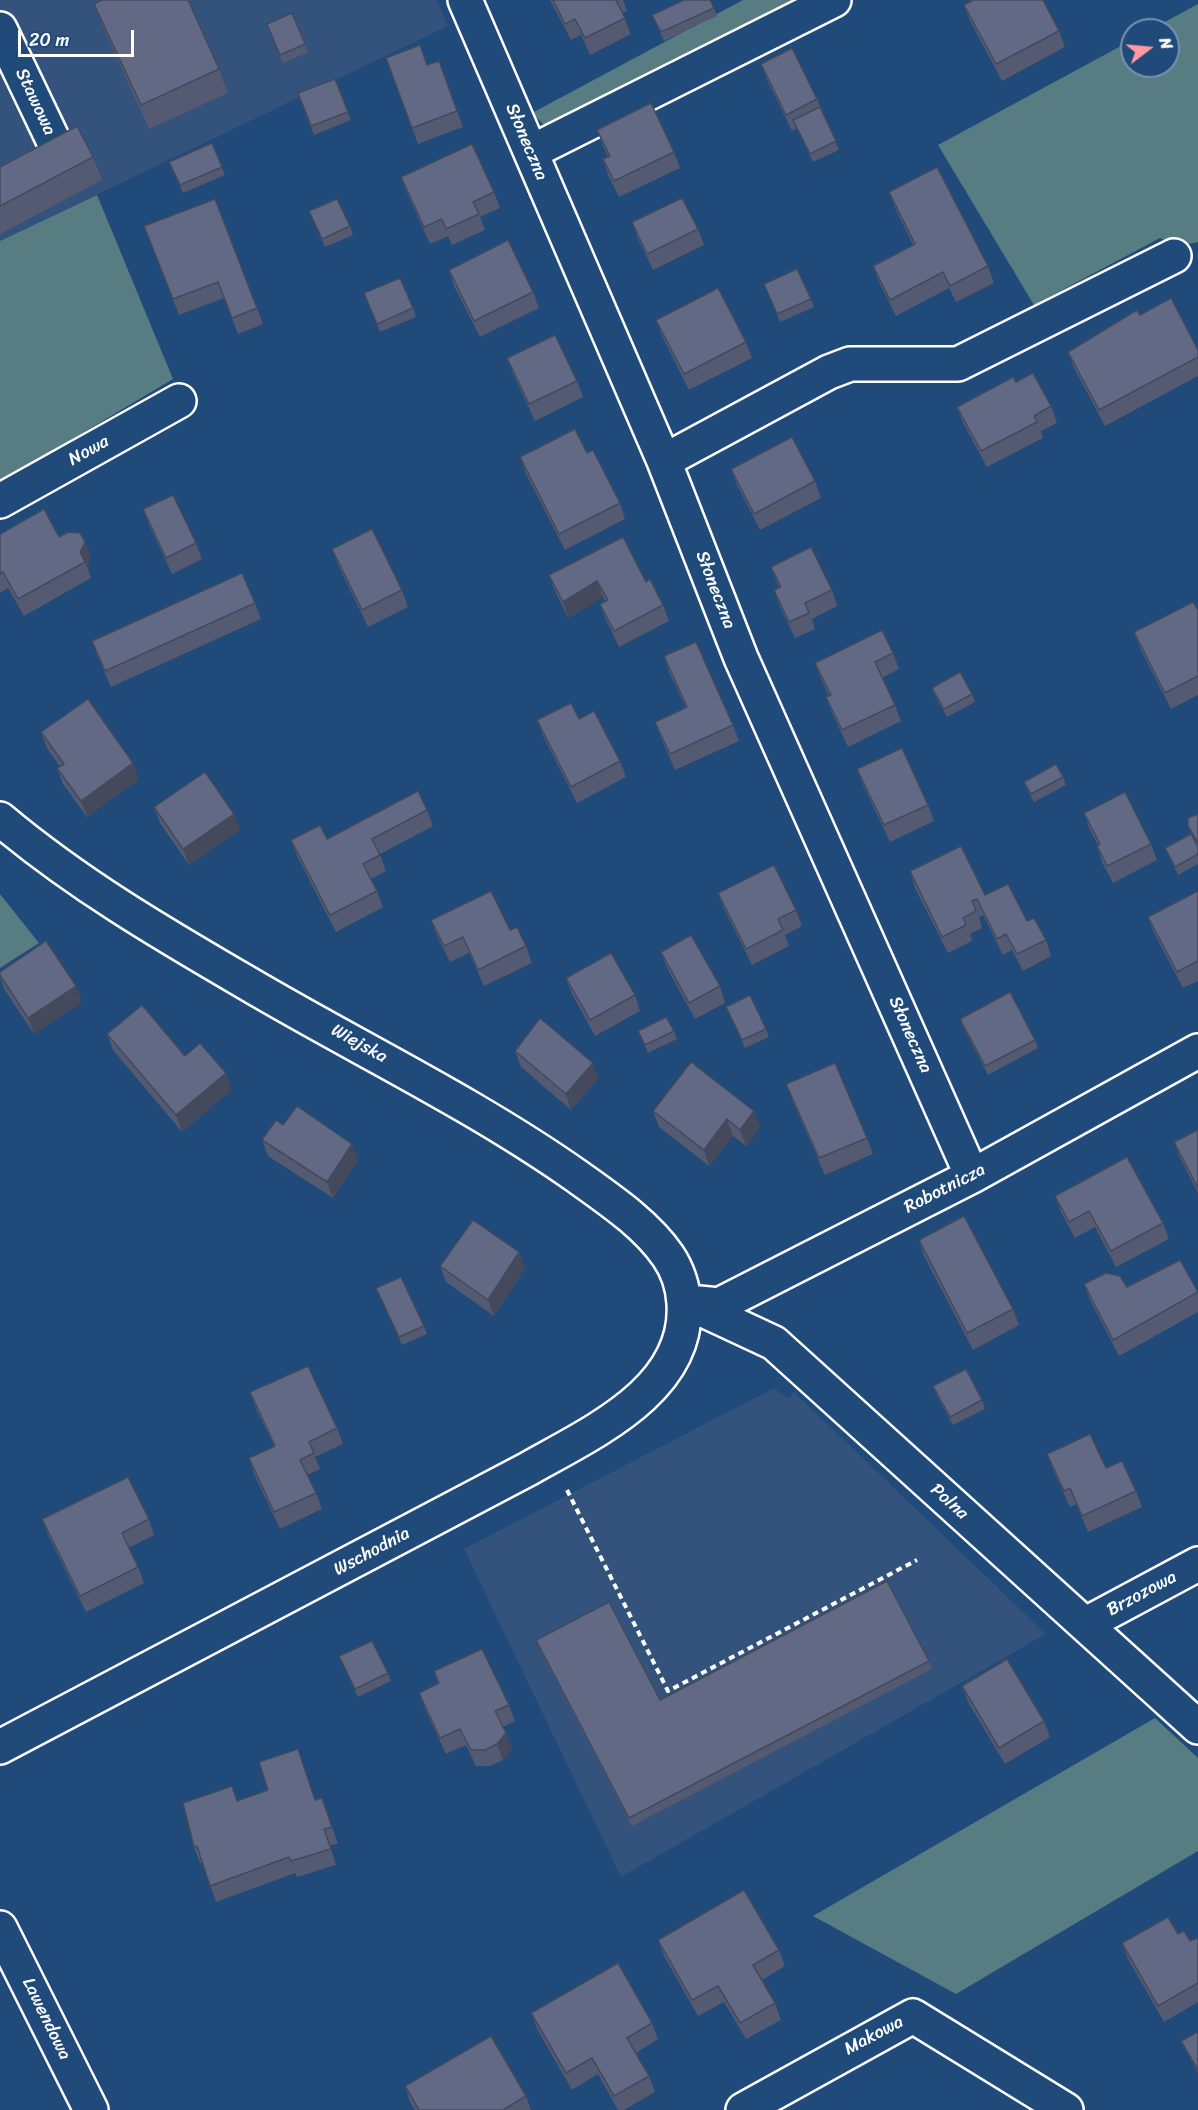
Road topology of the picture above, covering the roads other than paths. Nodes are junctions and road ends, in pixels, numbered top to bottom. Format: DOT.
graph roads {
  1 [pos="465,0"];
  2 [pos="834,0"];
  3 [pos="0,29"];
  4 [pos="54,144"];
  5 [pos="531,152"];
  6 [pos="1174,256"];
  7 [pos="178,401"];
  8 [pos="664,461"];
  9 [pos="0,501"];
  10 [pos="0,819"];
  11 [pos="1198,1051"];
  12 [pos="972,1176"];
  13 [pos="684,1301"];
  14 [pos="1198,1564"];
  15 [pos="1086,1624"];
  16 [pos="1198,1727"];
  17 [pos="0,1747"];
  18 [pos="0,1928"];
  19 [pos="91,2110"];
  20 [pos="742,2110"];
  21 [pos="1066,2110"];
  1 -- 5 [label="street, Słoneczna"];
  2 -- 5 [label="street"];
  3 -- 4 [label="street, Stawowa"];
  5 -- 8 [label="street, Słoneczna"];
  6 -- 8 [label="street"];
  7 -- 9 [label="street, Nowa"];
  8 -- 12 [label="street, Słoneczna"];
  10 -- 13 [label="street, Wiejska"];
  11 -- 12 [label="street, Robotnicza"];
  12 -- 13 [label="street, Robotnicza"];
  13 -- 15 [label="street, Polna"];
  13 -- 17 [label="street, Wschodnia"];
  14 -- 15 [label="street, Brzozowa"];
  15 -- 16 [label="street, Polna"];
  18 -- 19 [label="street, Lawendowa"];
  20 -- 21 [label="street, Makowa"];
}
